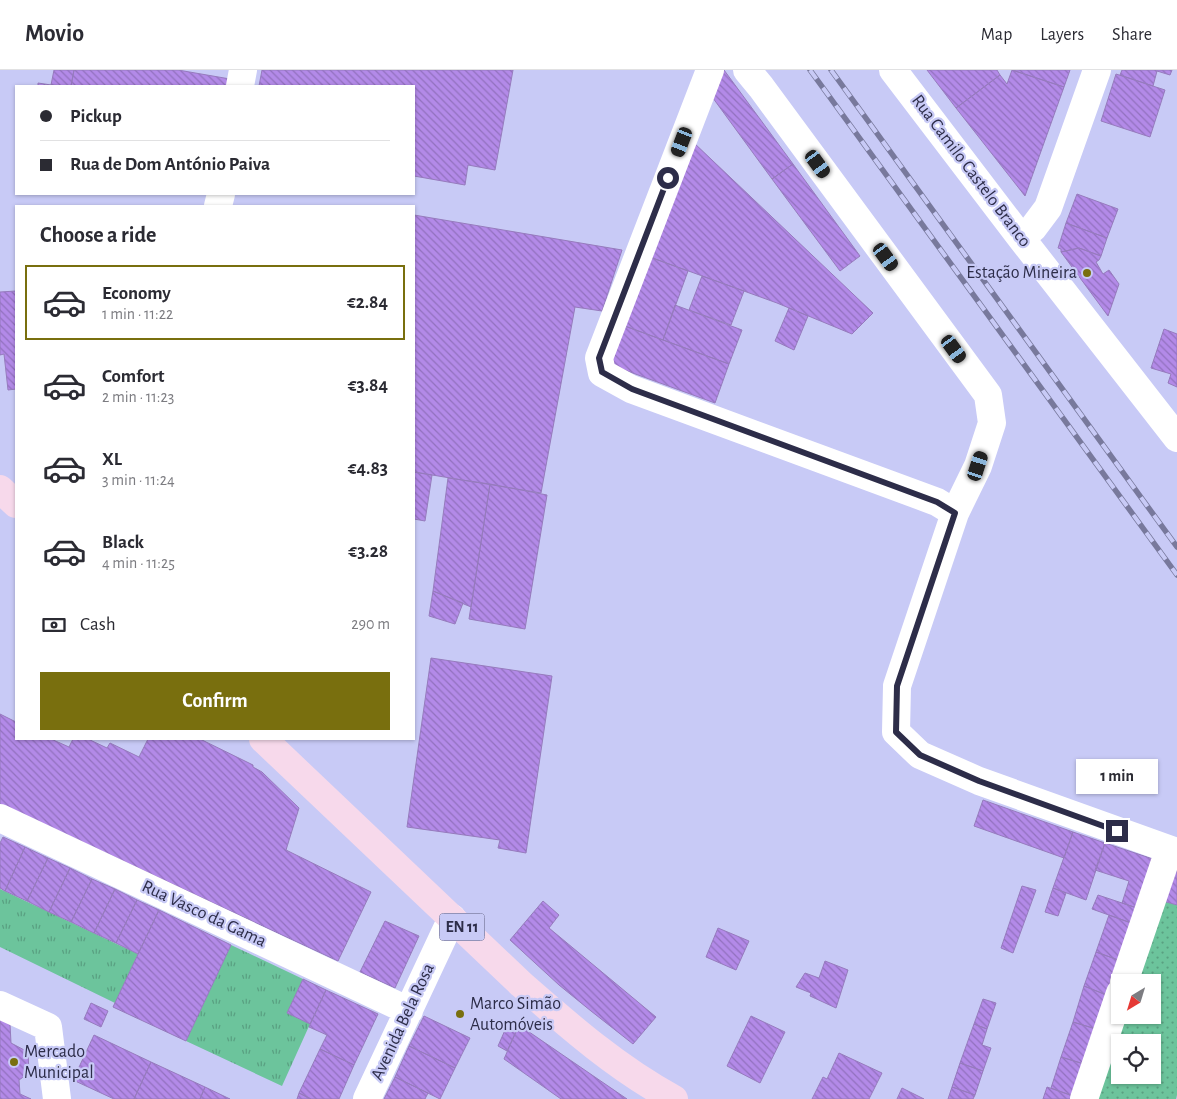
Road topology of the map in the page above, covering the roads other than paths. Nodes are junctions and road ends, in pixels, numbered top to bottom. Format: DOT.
graph roads {
  1 [pos="243,70"];
  2 [pos="710,70"];
  3 [pos="747,70"];
  4 [pos="894,70"];
  5 [pos="1097,70"];
  6 [pos="240,85"];
  7 [pos="1021,238"];
  8 [pos="1177,438"];
  9 [pos="0,489"];
  10 [pos="15,503"];
  11 [pos="955,513"];
  12 [pos="264,740"];
  13 [pos="0,818"];
  14 [pos="1173,851"];
  15 [pos="452,918"];
  16 [pos="1127,974"];
  17 [pos="0,1005"];
  18 [pos="408,1010"];
  19 [pos="1111,1020"];
  20 [pos="58,1099"];
  21 [pos="367,1099"];
  22 [pos="674,1099"];
  23 [pos="1084,1099"];
  1 -- 6 [label="street"];
  2 -- 11 [label="street"];
  3 -- 11 [label="street"];
  4 -- 7 [label="street, Rua Camilo Castelo Branco"];
  5 -- 7 [label="street"];
  7 -- 8 [label="street, Rua Camilo Castelo Branco"];
  9 -- 10 [label="main road"];
  11 -- 14 [label="street"];
  12 -- 15 [label="main road, EN 11"];
  13 -- 18 [label="street, Rua Vasco da Gama"];
  14 -- 16 [label="street"];
  15 -- 18 [label="street, Avenida Bela Rosa"];
  15 -- 22 [label="main road, EN 11"];
  17 -- 20 [label="street"];
  18 -- 21 [label="street, Avenida Bela Rosa"];
  19 -- 23 [label="street"];
}
